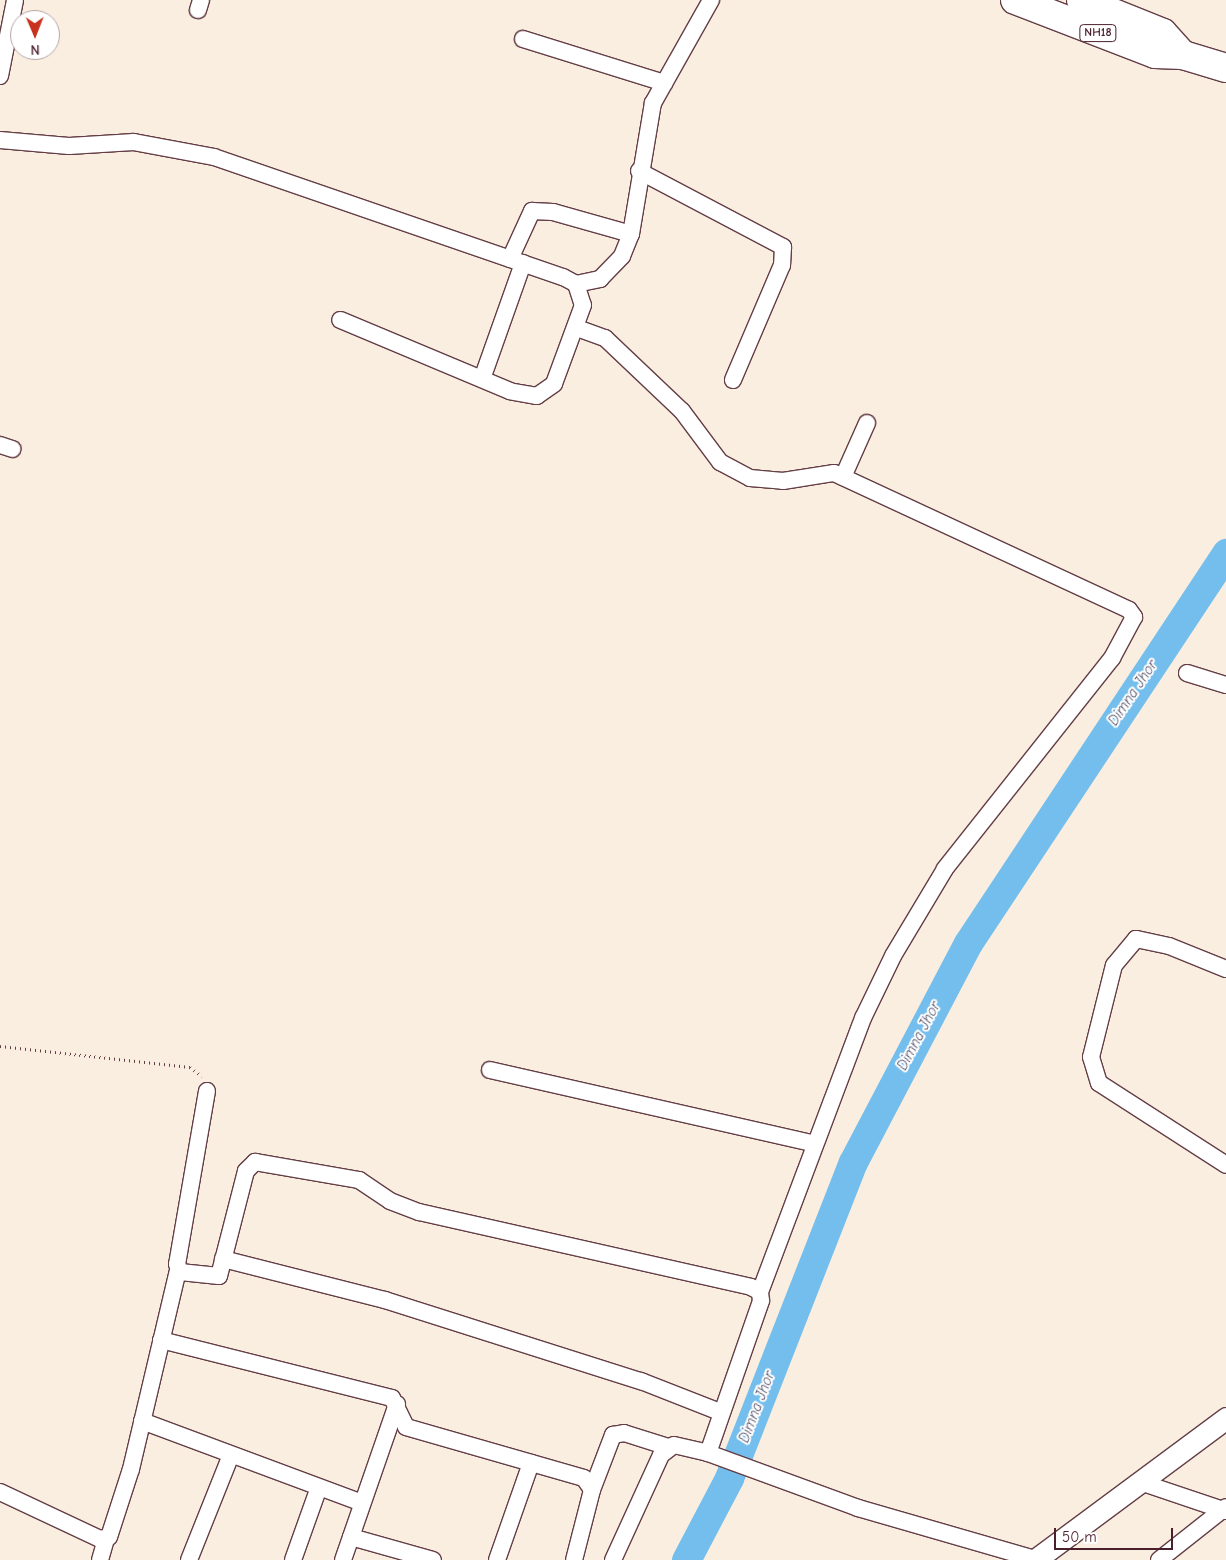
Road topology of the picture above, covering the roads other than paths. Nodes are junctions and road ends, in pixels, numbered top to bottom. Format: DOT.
graph roads {
  1 [pos="15,0"];
  2 [pos="711,0"];
  3 [pos="1015,0"];
  4 [pos="1081,0"];
  5 [pos="523,39"];
  6 [pos="1183,55"];
  7 [pos="1226,68"];
  8 [pos="0,76"];
  9 [pos="664,83"];
  10 [pos="0,140"];
  11 [pos="639,171"];
  12 [pos="631,234"];
  13 [pos="517,261"];
  14 [pos="576,284"];
  15 [pos="340,320"];
  16 [pos="577,328"];
  17 [pos="482,379"];
  18 [pos="733,380"];
  19 [pos="867,423"];
  20 [pos="844,477"];
  21 [pos="1187,673"];
  22 [pos="1226,686"];
  23 [pos="1226,969"];
  24 [pos="490,1070"];
  25 [pos="207,1091"];
  26 [pos="815,1144"];
  27 [pos="1226,1165"];
  28 [pos="223,1259"];
  29 [pos="178,1270"];
  30 [pos="760,1292"];
  31 [pos="162,1340"];
  32 [pos="397,1404"];
  33 [pos="720,1412"];
  34 [pos="1226,1418"];
  35 [pos="142,1421"];
  36 [pos="668,1447"];
  37 [pos="708,1453"];
  38 [pos="231,1455"];
  39 [pos="531,1463"];
  40 [pos="1143,1483"];
  41 [pos="319,1487"];
  42 [pos="592,1490"];
  43 [pos="0,1492"];
  44 [pos="362,1503"];
  45 [pos="1225,1509"];
  46 [pos="351,1537"];
  47 [pos="106,1539"];
  48 [pos="100,1560"];
  49 [pos="189,1560"];
  50 [pos="293,1560"];
  51 [pos="343,1560"];
  52 [pos="433,1560"];
  53 [pos="497,1560"];
  54 [pos="574,1560"];
  55 [pos="613,1560"];
  56 [pos="1035,1560"];
  57 [pos="1159,1560"];
  1 -- 8 [label="street"];
  2 -- 9 [label="street"];
  3 -- 6 [label="highway, NH18"];
  4 -- 6 [label="highway, NH18"];
  5 -- 9 [label="street"];
  6 -- 7 [label="highway, NH18"];
  9 -- 11 [label="street"];
  10 -- 13 [label="street"];
  11 -- 12 [label="street"];
  11 -- 18 [label="street"];
  12 -- 13 [label="street"];
  12 -- 14 [label="street"];
  13 -- 14 [label="street"];
  13 -- 17 [label="street"];
  14 -- 16 [label="street"];
  15 -- 17 [label="street"];
  16 -- 17 [label="street"];
  16 -- 20 [label="street"];
  19 -- 20 [label="street"];
  20 -- 26 [label="street"];
  21 -- 22 [label="street"];
  23 -- 27 [label="street"];
  24 -- 26 [label="street"];
  25 -- 29 [label="street"];
  26 -- 30 [label="street"];
  28 -- 29 [label="street"];
  28 -- 30 [label="street"];
  28 -- 33 [label="street"];
  29 -- 31 [label="street"];
  30 -- 33 [label="street"];
  31 -- 32 [label="street"];
  31 -- 35 [label="street"];
  32 -- 39 [label="street"];
  32 -- 44 [label="street"];
  33 -- 37 [label="street"];
  34 -- 40 [label="street"];
  35 -- 38 [label="street"];
  35 -- 47 [label="street"];
  36 -- 37 [label="street"];
  36 -- 42 [label="street"];
  36 -- 55 [label="street"];
  37 -- 56 [label="street"];
  38 -- 41 [label="street"];
  38 -- 49 [label="street"];
  39 -- 42 [label="street"];
  39 -- 53 [label="street"];
  40 -- 45 [label="street"];
  40 -- 56 [label="street"];
  41 -- 44 [label="street"];
  41 -- 50 [label="street"];
  42 -- 54 [label="street"];
  43 -- 47 [label="street"];
  44 -- 46 [label="street"];
  45 -- 57 [label="street"];
  46 -- 51 [label="street"];
  46 -- 52 [label="street"];
  47 -- 48 [label="street"];
}
